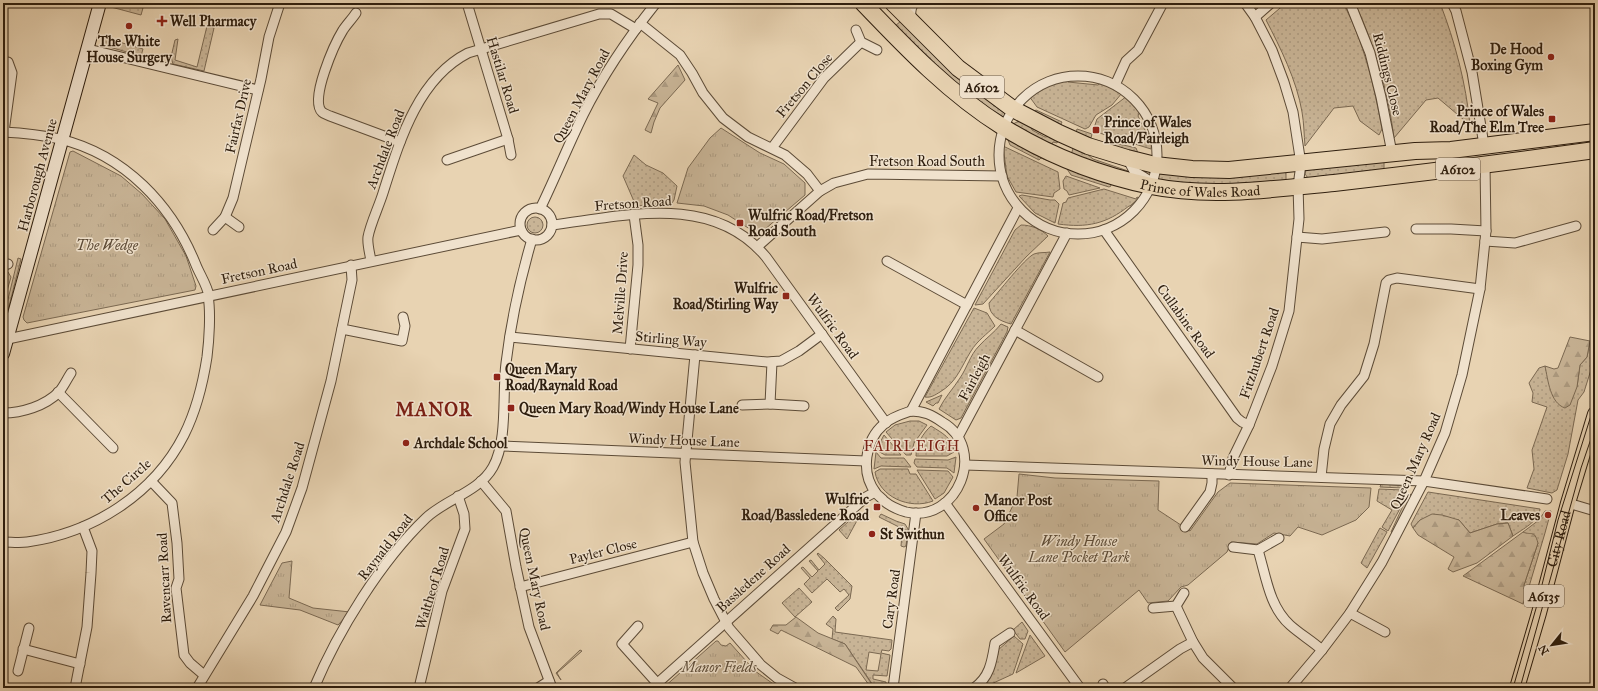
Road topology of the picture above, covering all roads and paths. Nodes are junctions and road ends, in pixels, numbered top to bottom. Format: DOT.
graph roads {
  1 [pos="100,3"];
  2 [pos="280,3"];
  3 [pos="467,3"];
  4 [pos="656,3"];
  5 [pos="863,3"];
  6 [pos="893,3"];
  7 [pos="915,3"];
  8 [pos="1163,3"];
  9 [pos="1245,3"];
  10 [pos="1271,3"];
  11 [pos="1350,3"];
  12 [pos="1452,3"];
  13 [pos="356,13"];
  14 [pos="1255,17"];
  15 [pos="911,22"];
  16 [pos="638,26"];
  17 [pos="856,30"];
  18 [pos="861,42"];
  19 [pos="88,49"];
  20 [pos="480,49"];
  21 [pos="876,50"];
  22 [pos="8,62"];
  23 [pos="1116,83"];
  24 [pos="258,90"];
  25 [pos="1013,109"];
  26 [pos="1003,127"];
  27 [pos="3,132"];
  28 [pos="1595,132"];
  29 [pos="508,139"];
  30 [pos="61,140"];
  31 [pos="400,142"];
  32 [pos="1484,145"];
  33 [pos="772,148"];
  34 [pos="1595,150"];
  35 [pos="1392,153"];
  36 [pos="511,155"];
  37 [pos="1127,158"];
  38 [pos="447,160"];
  39 [pos="1301,164"];
  40 [pos="1155,165"];
  41 [pos="1485,165"];
  42 [pos="1002,176"];
  43 [pos="1396,176"];
  44 [pos="1151,186"];
  45 [pos="1298,186"];
  46 [pos="820,190"];
  47 [pos="1018,208"];
  48 [pos="540,209"];
  49 [pos="634,215"];
  50 [pos="225,217"];
  51 [pos="552,225"];
  52 [pos="1576,226"];
  53 [pos="239,227"];
  54 [pos="1416,229"];
  55 [pos="213,230"];
  56 [pos="521,230"];
  57 [pos="1104,230"];
  58 [pos="1486,231"];
  59 [pos="1385,232"];
  60 [pos="1067,233"];
  61 [pos="1297,237"];
  62 [pos="532,239"];
  63 [pos="1485,241"];
  64 [pos="757,247"];
  65 [pos="371,261"];
  66 [pos="886,261"];
  67 [pos="351,265"];
  68 [pos="1480,289"];
  69 [pos="209,296"];
  70 [pos="967,305"];
  71 [pos="403,317"];
  72 [pos="342,329"];
  73 [pos="1015,330"];
  74 [pos="822,334"];
  75 [pos="510,337"];
  76 [pos="4,339"];
  77 [pos="630,349"];
  78 [pos="3,354"];
  79 [pos="695,355"];
  80 [pos="772,362"];
  81 [pos="71,373"];
  82 [pos="1098,377"];
  83 [pos="58,392"];
  84 [pos="770,404"];
  85 [pos="742,405"];
  86 [pos="804,406"];
  87 [pos="912,411"];
  88 [pos="3,413"];
  89 [pos="1595,414"];
  90 [pos="886,422"];
  91 [pos="1249,425"];
  92 [pos="958,437"];
  93 [pos="501,446"];
  94 [pos="113,448"];
  95 [pos="685,454"];
  96 [pos="866,461"];
  97 [pos="965,465"];
  98 [pos="1212,474"];
  99 [pos="1229,475"];
  100 [pos="1321,477"];
  101 [pos="151,481"];
  102 [pos="1424,481"];
  103 [pos="481,482"];
  104 [pos="875,492"];
  105 [pos="458,496"];
  106 [pos="1547,499"];
  107 [pos="1568,502"];
  108 [pos="945,503"];
  109 [pos="1595,510"];
  110 [pos="916,513"];
  111 [pos="84,527"];
  112 [pos="1185,527"];
  113 [pos="1279,538"];
  114 [pos="3,542"];
  115 [pos="693,542"];
  116 [pos="1233,547"];
  117 [pos="1258,550"];
  118 [pos="520,587"];
  119 [pos="1184,593"];
  120 [pos="1176,606"];
  121 [pos="1152,608"];
  122 [pos="1350,613"];
  123 [pos="725,622"];
  124 [pos="638,626"];
  125 [pos="29,628"];
  126 [pos="1010,632"];
  127 [pos="1385,632"];
  128 [pos="1193,642"];
  129 [pos="24,649"];
  130 [pos="1322,650"];
  131 [pos="80,664"];
  132 [pos="18,671"];
  133 [pos="204,675"];
  134 [pos="551,685"];
  135 [pos="654,685"];
  136 [pos="75,688"];
  137 [pos="197,688"];
  138 [pos="314,688"];
  139 [pos="419,688"];
  140 [pos="538,688"];
  141 [pos="795,688"];
  142 [pos="893,688"];
  143 [pos="974,688"];
  144 [pos="1080,688"];
  145 [pos="1125,688"];
  146 [pos="1233,688"];
  147 [pos="1290,688"];
  148 [pos="1517,688"];
  1 -- 19 [label="street, Harborough Avenue"];
  2 -- 24 [label="street, Fairfax Drive"];
  3 -- 20 [label="street, Hastilar Road"];
  4 -- 16 [label="street, Queen Mary Road"];
  5 -- 26 [label="highway, Prince of Wales Road / A6102"];
  6 -- 15 [label="highway, Prince of Wales Road / A6102"];
  7 -- 15 [label="street"];
  8 -- 23 [label="street"];
  9 -- 14 [label="street, Fitzhubert Road"];
  10 -- 14 [label="street"];
  11 -- 35 [label="street, Riddings Close"];
  12 -- 32 [label="street"];
  13 -- 31 [label="street"];
  14 -- 39 [label="street, Fitzhubert Road"];
  15 -- 25 [label="highway, Prince of Wales Road / A6102"];
  16 -- 20 [label="street, Archdale Road"];
  16 -- 33 [label="street, Archdale Road"];
  16 -- 48 [label="street, Queen Mary Road"];
  17 -- 18 [label="street"];
  18 -- 21 [label="street"];
  18 -- 33 [label="street, Fretson Close"];
  19 -- 24 [label="street"];
  19 -- 30 [label="street, Harborough Avenue"];
  20 -- 29 [label="street, Hastilar Road"];
  20 -- 31 [label="street, Archdale Road"];
  22 -- 27 [label="street"];
  23 -- 25 [label="street, Prince of Wales Road"];
  23 -- 40 [label="street, Prince of Wales Road"];
  24 -- 50 [label="street, Fairfax Drive"];
  25 -- 26 [label="street"];
  25 -- 37 [label="highway, Prince of Wales Road / A6102"];
  26 -- 42 [label="street"];
  26 -- 44 [label="highway, Prince of Wales Road / A6102"];
  27 -- 30 [label="street, The Circle"];
  28 -- 32 [label="highway, Prince of Wales Road / A6102"];
  29 -- 36 [label="street, Hastilar Road"];
  29 -- 38 [label="street"];
  30 -- 69 [label="street, The Circle"];
  30 -- 76 [label="street, Harborough Avenue"];
  31 -- 65 [label="street, Archdale Road"];
  32 -- 35 [label="highway, Prince of Wales Road / A6102"];
  33 -- 46 [label="street, Archdale Road"];
  34 -- 41 [label="highway, Prince of Wales Road / A6102"];
  35 -- 39 [label="highway, Prince of Wales Road / A6102"];
  35 -- 43 [label="highway"];
  37 -- 40 [label="highway, Prince of Wales Road / A6102"];
  37 -- 44 [label="street"];
  39 -- 40 [label="highway, Prince of Wales Road / A6102"];
  39 -- 45 [label="street, Fitzhubert Road"];
  40 -- 44 [label="street"];
  41 -- 43 [label="highway, Prince of Wales Road / A6102"];
  41 -- 58 [label="street, Queen Mary Road"];
  42 -- 46 [label="street, Fretson Road South"];
  42 -- 47 [label="street"];
  43 -- 45 [label="highway, Prince of Wales Road / A6102"];
  44 -- 45 [label="highway, Prince of Wales Road / A6102"];
  44 -- 57 [label="street"];
  45 -- 61 [label="street, Fitzhubert Road"];
  46 -- 64 [label="street, Fretson Road South"];
  47 -- 60 [label="street"];
  47 -- 70 [label="street"];
  48 -- 51 [label="street"];
  48 -- 56 [label="street"];
  49 -- 51 [label="street, Fretson Road"];
  49 -- 64 [label="street, Fretson Road"];
  49 -- 77 [label="street, Melville Drive"];
  50 -- 53 [label="street"];
  50 -- 55 [label="street, Fairfax Drive"];
  51 -- 62 [label="street"];
  52 -- 63 [label="street"];
  54 -- 58 [label="street"];
  56 -- 62 [label="street"];
  56 -- 65 [label="street, Fretson Road"];
  57 -- 60 [label="street"];
  57 -- 91 [label="street, Cullabine Road"];
  58 -- 63 [label="street, Queen Mary Road"];
  59 -- 61 [label="street"];
  60 -- 73 [label="street, Fairleigh"];
  61 -- 91 [label="street, Fitzhubert Road"];
  62 -- 75 [label="street"];
  63 -- 68 [label="street, Queen Mary Road"];
  64 -- 74 [label="street, Wulfric Road"];
  65 -- 67 [label="street, Fretson Road"];
  66 -- 70 [label="street"];
  67 -- 69 [label="street, Fretson Road"];
  67 -- 72 [label="street, Archdale Road"];
  68 -- 100 [label="street"];
  68 -- 102 [label="street, Queen Mary Road"];
  69 -- 76 [label="street, Fretson Road"];
  69 -- 101 [label="street, The Circle"];
  70 -- 87 [label="street"];
  71 -- 72 [label="street"];
  72 -- 133 [label="street, Archdale Road"];
  73 -- 82 [label="street"];
  73 -- 92 [label="street, Fairleigh"];
  74 -- 80 [label="street, Stirling Way"];
  74 -- 90 [label="street, Wulfric Road"];
  75 -- 77 [label="street, Stirling Way"];
  75 -- 93 [label="street"];
  76 -- 78 [label="street, Harborough Avenue"];
  77 -- 79 [label="street, Stirling Way"];
  79 -- 80 [label="street, Stirling Way"];
  79 -- 95 [label="street"];
  80 -- 84 [label="street"];
  81 -- 83 [label="street"];
  83 -- 88 [label="street"];
  83 -- 94 [label="street"];
  84 -- 85 [label="street"];
  84 -- 86 [label="street"];
  87 -- 90 [label="street"];
  87 -- 92 [label="street"];
  89 -- 107 [label="main road, City Road / A6135"];
  90 -- 96 [label="street"];
  91 -- 99 [label="street, Fitzhubert Road"];
  92 -- 97 [label="street"];
  93 -- 95 [label="street, Windy House Lane"];
  93 -- 103 [label="street, Raynald Road"];
  95 -- 96 [label="street, Windy House Lane"];
  95 -- 115 [label="street"];
  96 -- 104 [label="street"];
  97 -- 98 [label="street, Windy House Lane"];
  97 -- 108 [label="street"];
  98 -- 99 [label="street, Windy House Lane"];
  98 -- 112 [label="street"];
  99 -- 100 [label="street, Windy House Lane"];
  100 -- 102 [label="street, Windy House Lane"];
  101 -- 111 [label="street, The Circle"];
  101 -- 133 [label="street, Ravencarr Road"];
  102 -- 106 [label="street, Windy House Lane"];
  102 -- 122 [label="street, Queen Mary Road"];
  103 -- 105 [label="street, Raynald Road"];
  103 -- 118 [label="street, Queen Mary Road"];
  104 -- 110 [label="street"];
  104 -- 123 [label="street, Bassledene Road"];
  105 -- 138 [label="street, Raynald Road"];
  105 -- 139 [label="street, Waltheof Road"];
  107 -- 109 [label="street"];
  107 -- 148 [label="main road, City Road / A6135"];
  108 -- 110 [label="street"];
  108 -- 144 [label="street, Wulfric Road"];
  110 -- 142 [label="street, Cary Road"];
  111 -- 114 [label="street, The Circle"];
  111 -- 131 [label="street"];
  113 -- 117 [label="street"];
  115 -- 118 [label="street, Payler Close"];
  115 -- 123 [label="street"];
  116 -- 117 [label="street"];
  117 -- 130 [label="street"];
  118 -- 134 [label="street, Queen Mary Road"];
  119 -- 120 [label="street"];
  120 -- 121 [label="street"];
  120 -- 128 [label="street"];
  122 -- 127 [label="street"];
  122 -- 130 [label="street, Queen Mary Road"];
  123 -- 135 [label="street, Bassledene Road"];
  123 -- 141 [label="street"];
  124 -- 135 [label="street"];
  125 -- 129 [label="street"];
  126 -- 143 [label="street"];
  128 -- 145 [label="street"];
  128 -- 146 [label="street"];
  129 -- 131 [label="street"];
  129 -- 132 [label="street"];
  130 -- 147 [label="street, Queen Mary Road"];
  131 -- 136 [label="street"];
  133 -- 137 [label="street, Archdale Road"];
  134 -- 140 [label="street"];
}
